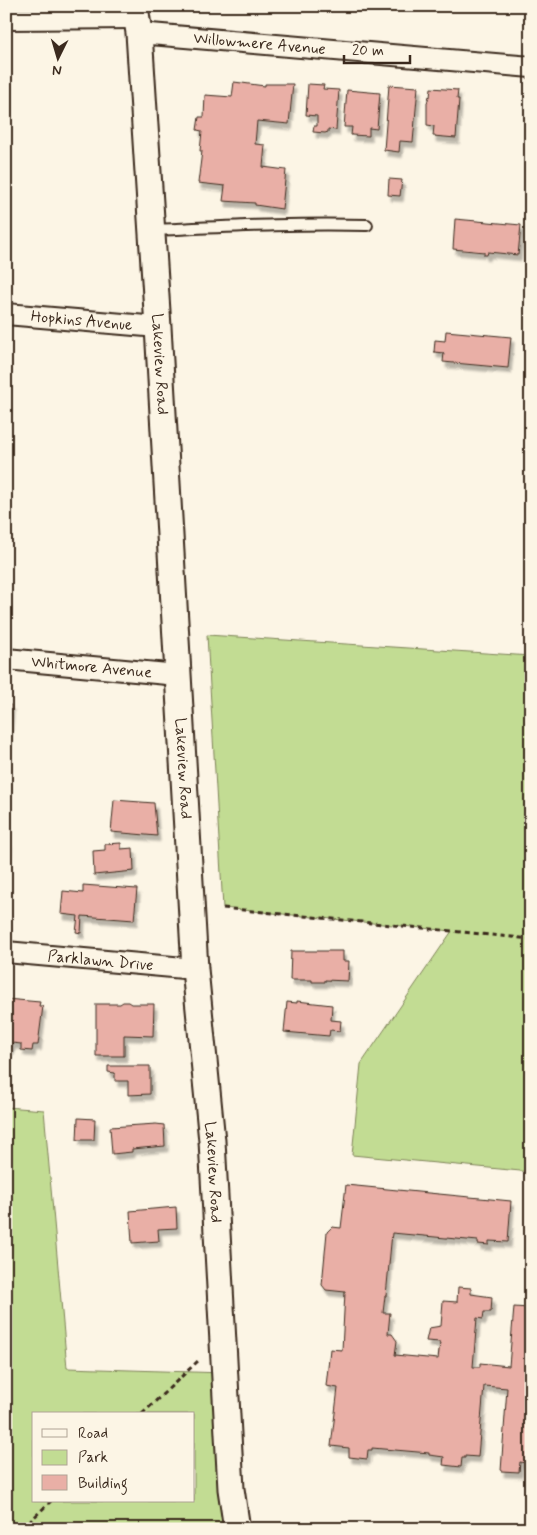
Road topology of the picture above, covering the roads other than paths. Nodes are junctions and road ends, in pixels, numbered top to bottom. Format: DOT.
graph roads {
  1 [pos="6,19"];
  2 [pos="137,19"];
  3 [pos="531,67"];
  4 [pos="367,225"];
  5 [pos="151,230"];
  6 [pos="6,314"];
  7 [pos="158,327"];
  8 [pos="6,659"];
  9 [pos="178,675"];
  10 [pos="6,952"];
  11 [pos="196,970"];
  12 [pos="238,1529"];
  1 -- 2 [label="street, Willowmere Avenue"];
  2 -- 3 [label="street, Willowmere Avenue"];
  2 -- 5 [label="street, Lakeview Road"];
  4 -- 5 [label="lane"];
  5 -- 7 [label="street, Lakeview Road"];
  6 -- 7 [label="street, Hopkins Avenue"];
  7 -- 9 [label="street, Lakeview Road"];
  8 -- 9 [label="street, Whitmore Avenue"];
  9 -- 11 [label="street, Lakeview Road"];
  10 -- 11 [label="street, Parklawn Drive"];
  11 -- 12 [label="street, Lakeview Road"];
}
